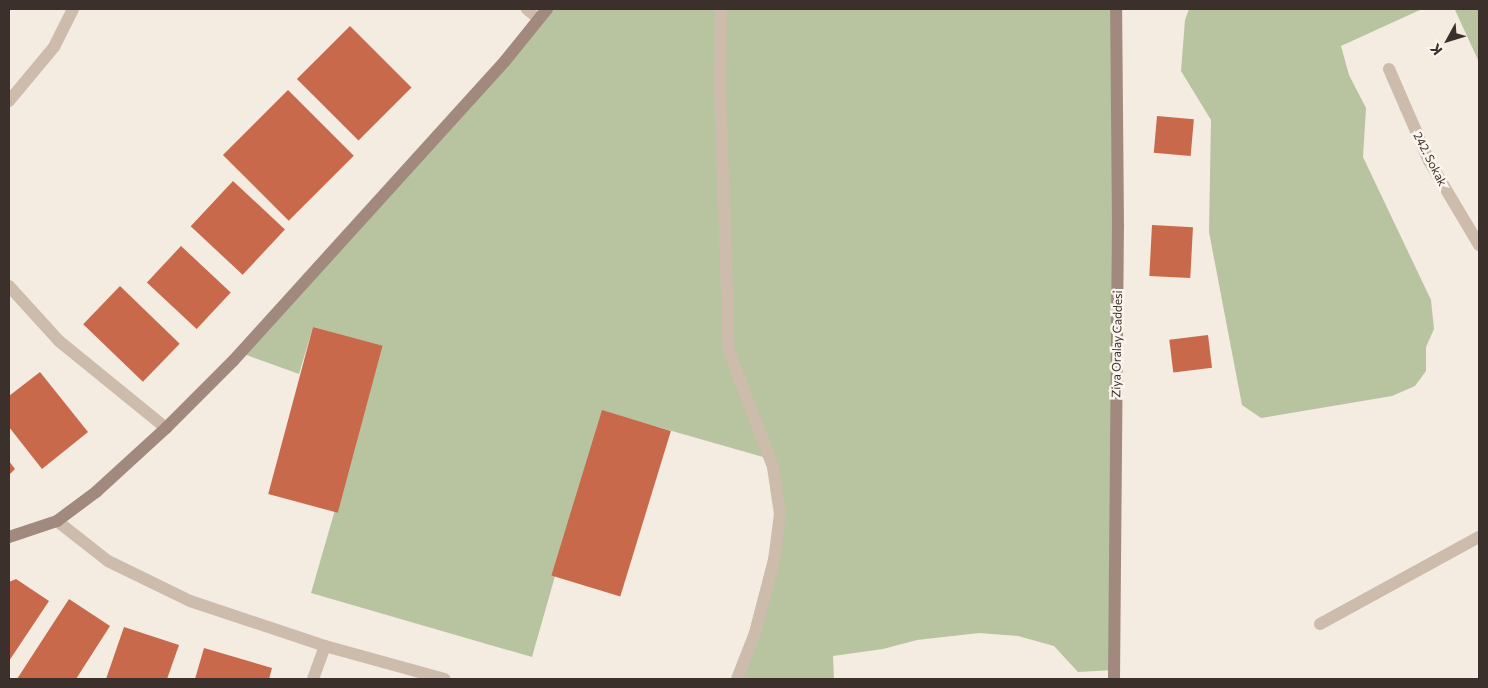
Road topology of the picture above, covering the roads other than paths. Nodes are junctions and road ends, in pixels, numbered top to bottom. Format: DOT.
graph roads {
  1 [pos="73,9"];
  2 [pos="526,9"];
  3 [pos="547,9"];
  4 [pos="721,9"];
  5 [pos="1116,9"];
  6 [pos="539,20"];
  7 [pos="1389,69"];
  8 [pos="9,101"];
  9 [pos="1479,245"];
  10 [pos="9,286"];
  11 [pos="166,428"];
  12 [pos="57,521"];
  13 [pos="9,537"];
  14 [pos="1479,537"];
  15 [pos="1320,624"];
  16 [pos="325,646"];
  17 [pos="313,679"];
  18 [pos="445,679"];
  19 [pos="737,679"];
  20 [pos="1114,679"];
  1 -- 8 [label="street"];
  2 -- 6 [label="lane"];
  3 -- 6 [label="main road"];
  4 -- 19 [label="street"];
  5 -- 20 [label="main road, Ziya Oralay Caddesi"];
  6 -- 11 [label="main road"];
  7 -- 9 [label="street, 242. Sokak"];
  10 -- 11 [label="street"];
  11 -- 12 [label="main road"];
  12 -- 13 [label="main road"];
  12 -- 16 [label="street"];
  14 -- 15 [label="street"];
  16 -- 17 [label="street"];
  16 -- 18 [label="street"];
}
